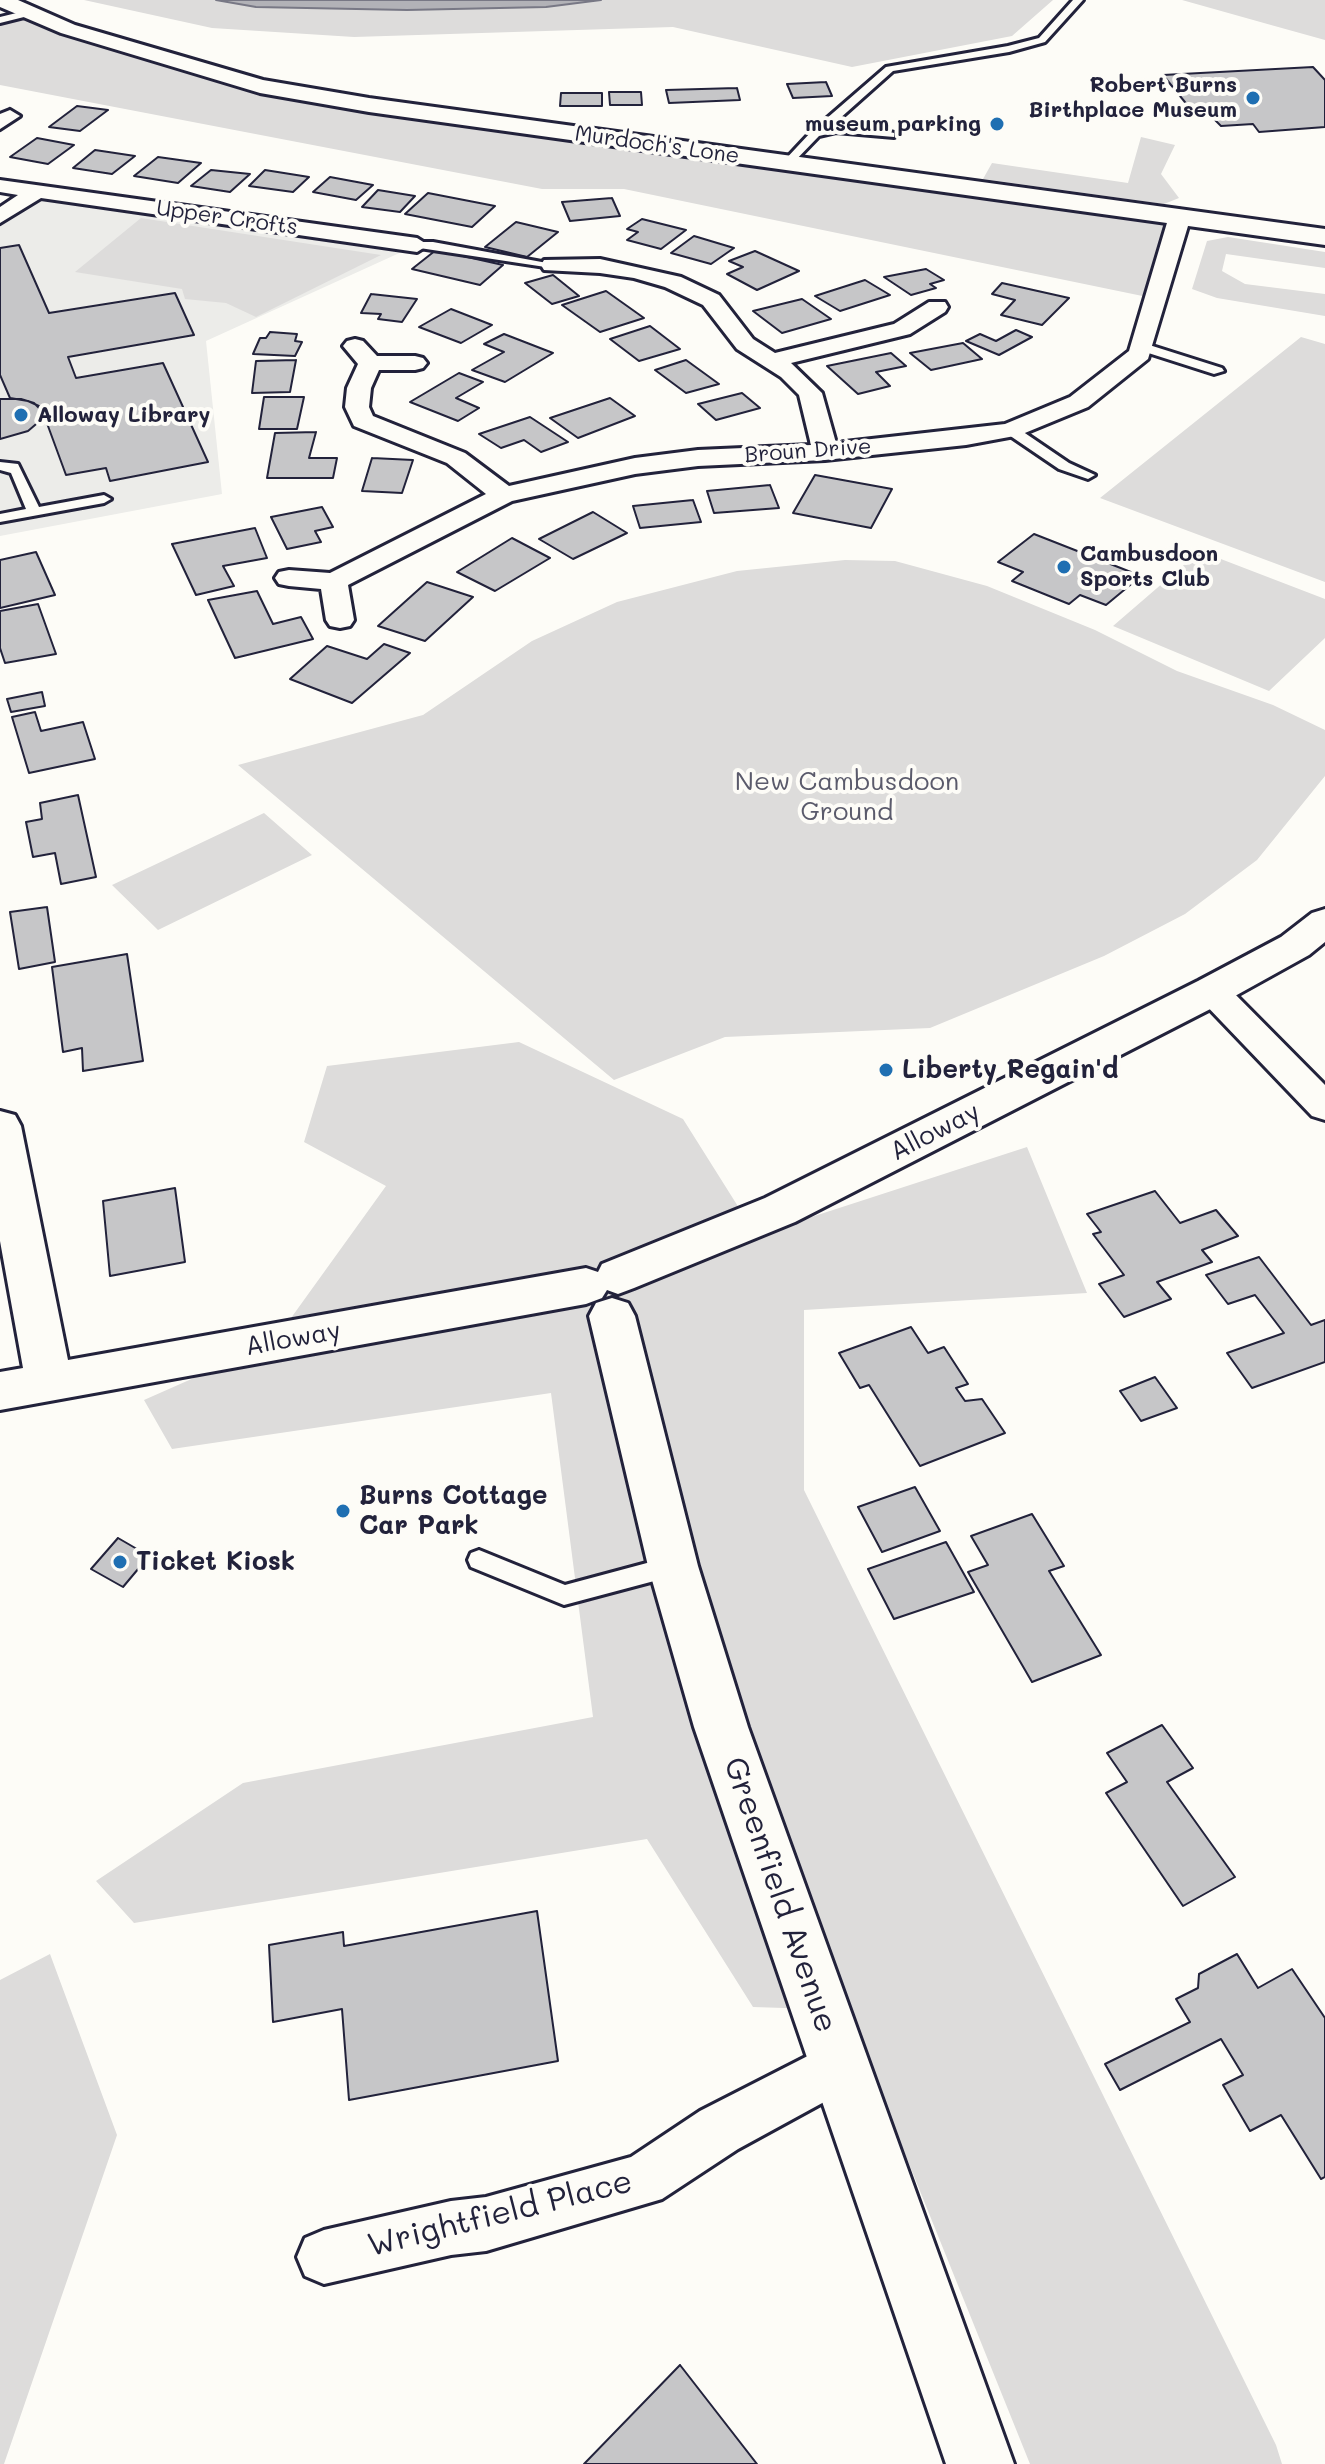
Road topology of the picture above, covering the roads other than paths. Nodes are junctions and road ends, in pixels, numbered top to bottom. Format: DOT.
graph roads {
  1 [pos="1,0"];
  2 [pos="1078,0"];
  3 [pos="29,13"];
  4 [pos="0,20"];
  5 [pos="815,134"];
  6 [pos="890,135"];
  7 [pos="787,163"];
  8 [pos="0,186"];
  9 [pos="38,191"];
  10 [pos="1180,216"];
  11 [pos="0,217"];
  12 [pos="1325,237"];
  13 [pos="417,245"];
  14 [pos="552,265"];
  15 [pos="937,307"];
  16 [pos="1143,347"];
  17 [pos="771,361"];
  18 [pos="415,363"];
  19 [pos="1218,371"];
  20 [pos="1011,430"];
  21 [pos="825,452"];
  22 [pos="0,466"];
  23 [pos="1088,475"];
  24 [pos="504,495"];
  25 [pos="104,499"];
  26 [pos="34,512"];
  27 [pos="0,518"];
  28 [pos="289,578"];
  29 [pos="334,582"];
  30 [pos="340,620"];
  31 [pos="1325,922"];
  32 [pos="1212,991"];
  33 [pos="1325,1107"];
  34 [pos="0,1126"];
  35 [pos="605,1293"];
  36 [pos="49,1382"];
  37 [pos="0,1391"];
  38 [pos="479,1560"];
  39 [pos="673,1566"];
  40 [pos="839,2066"];
  41 [pos="324,2257"];
  42 [pos="980,2464"];
  1 -- 3 [label="street, Murdoch's Lone"];
  2 -- 5 [label="lane"];
  3 -- 4 [label="lane"];
  3 -- 7 [label="street, Murdoch's Lone"];
  5 -- 6 [label="lane"];
  5 -- 7 [label="lane"];
  7 -- 10 [label="street, Murdoch's Lone"];
  8 -- 9 [label="street, Upper Crofts"];
  9 -- 11 [label="street"];
  9 -- 13 [label="street, Upper Crofts"];
  10 -- 12 [label="street, Murdoch's Lone"];
  10 -- 16 [label="street, Broun Drive"];
  13 -- 14 [label="lane"];
  14 -- 17 [label="street"];
  15 -- 17 [label="street"];
  16 -- 19 [label="lane"];
  16 -- 20 [label="street, Broun Drive"];
  17 -- 21 [label="street"];
  18 -- 24 [label="street"];
  20 -- 21 [label="street, Broun Drive"];
  20 -- 23 [label="lane"];
  21 -- 24 [label="street, Broun Drive"];
  22 -- 26 [label="lane"];
  24 -- 29 [label="street, Broun Drive"];
  25 -- 26 [label="lane"];
  26 -- 27 [label="lane"];
  28 -- 29 [label="street"];
  29 -- 30 [label="street"];
  31 -- 32 [label="street, Alloway"];
  32 -- 33 [label="street"];
  32 -- 35 [label="street, Alloway"];
  34 -- 36 [label="street"];
  35 -- 36 [label="street, Alloway"];
  35 -- 39 [label="street, Greenfield Avenue"];
  36 -- 37 [label="street, Alloway"];
  38 -- 39 [label="lane"];
  39 -- 40 [label="street, Greenfield Avenue"];
  40 -- 41 [label="street, Wrightfield Place"];
  40 -- 42 [label="street, Greenfield Avenue"];
}
